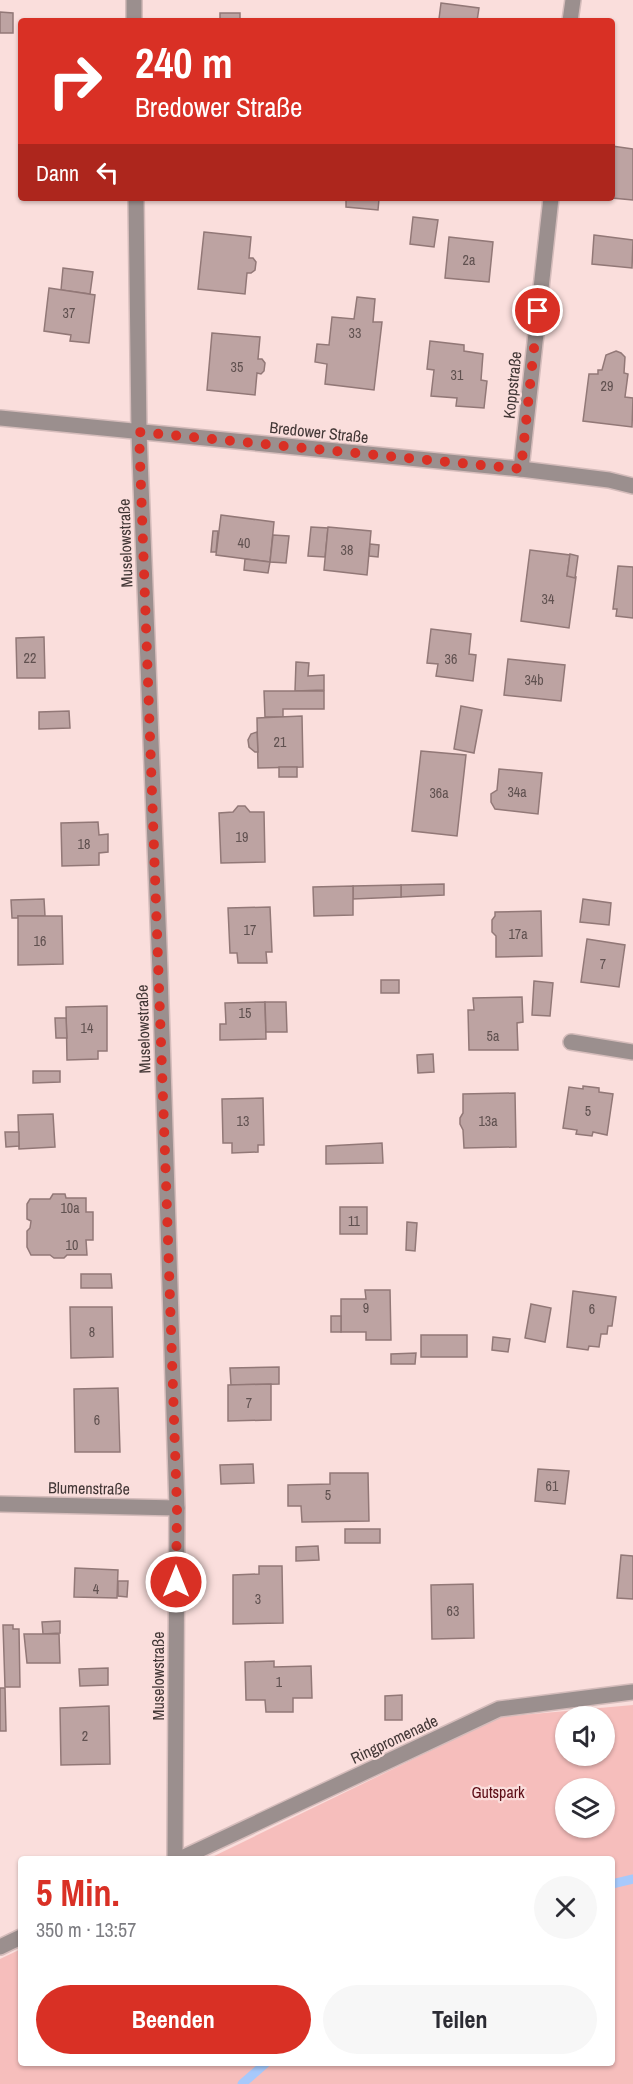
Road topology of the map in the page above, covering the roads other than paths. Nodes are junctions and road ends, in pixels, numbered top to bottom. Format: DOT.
graph roads {
  1 [pos="134,0"];
  2 [pos="573,0"];
  3 [pos="134,18"];
  4 [pos="570,18"];
  5 [pos="136,201"];
  6 [pos="551,201"];
  7 [pos="0,418"];
  8 [pos="139,432"];
  9 [pos="521,469"];
  10 [pos="633,486"];
  11 [pos="572,1042"];
  12 [pos="633,1052"];
  13 [pos="0,1504"];
  14 [pos="177,1508"];
  15 [pos="633,1692"];
  16 [pos="175,1856"];
  17 [pos="186,1856"];
  18 [pos="18,1938"];
  19 [pos="0,1947"];
  1 -- 3 [label="street"];
  2 -- 4 [label="street"];
  5 -- 8 [label="street, Muselowstraße"];
  6 -- 9 [label="street, Koppstraße"];
  7 -- 8 [label="street, Bredower Straße"];
  8 -- 9 [label="street, Bredower Straße"];
  8 -- 14 [label="street, Muselowstraße"];
  9 -- 10 [label="street, Bredower Straße"];
  11 -- 12 [label="street"];
  13 -- 14 [label="street, Blumenstraße"];
  14 -- 16 [label="street, Muselowstraße"];
  15 -- 17 [label="street, Ringpromenade"];
  18 -- 19 [label="street"];
}
